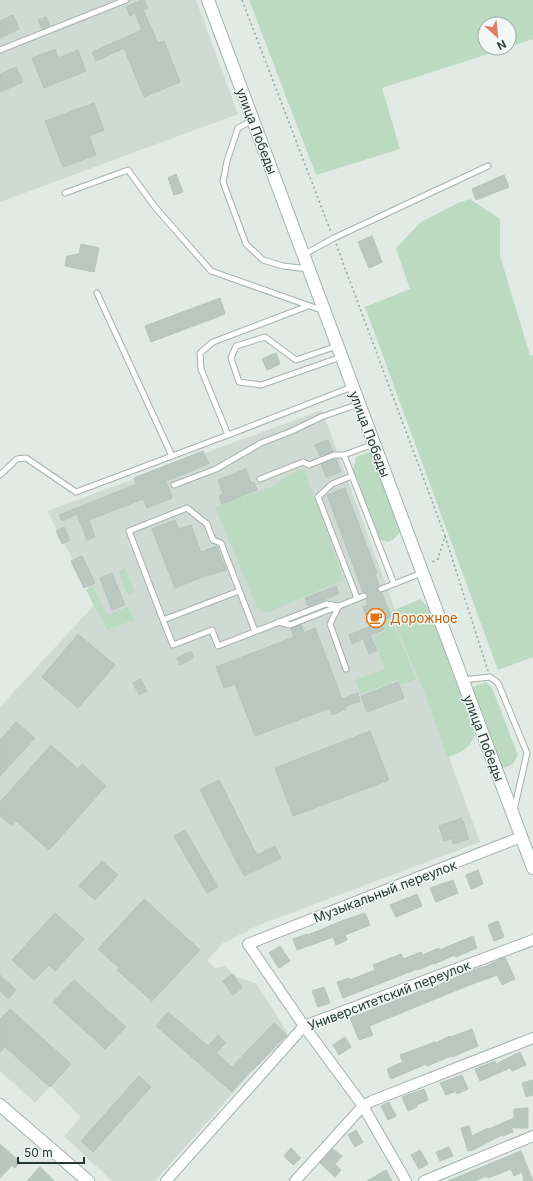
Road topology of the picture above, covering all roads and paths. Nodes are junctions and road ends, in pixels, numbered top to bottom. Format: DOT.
graph roads {
  1 [pos="126,0"];
  2 [pos="208,0"];
  3 [pos="242,0"];
  4 [pos="0,50"];
  5 [pos="253,120"];
  6 [pos="488,166"];
  7 [pos="65,193"];
  8 [pos="334,238"];
  9 [pos="303,255"];
  10 [pos="309,269"];
  11 [pos="97,293"];
  12 [pos="308,306"];
  13 [pos="324,312"];
  14 [pos="339,351"];
  15 [pos="353,387"];
  16 [pos="359,404"];
  17 [pos="228,435"];
  18 [pos="374,444"];
  19 [pos="344,455"];
  20 [pos="172,456"];
  21 [pos="0,475"];
  22 [pos="352,476"];
  23 [pos="260,479"];
  24 [pos="174,485"];
  25 [pos="445,536"];
  26 [pos="421,570"];
  27 [pos="394,584"];
  28 [pos="381,589"];
  29 [pos="239,591"];
  30 [pos="364,596"];
  31 [pos="357,598"];
  32 [pos="339,606"];
  33 [pos="163,620"];
  34 [pos="255,631"];
  35 [pos="346,669"];
  36 [pos="490,677"];
  37 [pos="462,680"];
  38 [pos="513,815"];
  39 [pos="521,837"];
  40 [pos="531,854"];
  41 [pos="533,868"];
  42 [pos="533,940"];
  43 [pos="304,1026"];
  44 [pos="533,1038"];
  45 [pos="0,1105"];
  46 [pos="364,1106"];
  47 [pos="533,1136"];
  48 [pos="88,1181"];
  49 [pos="166,1181"];
  50 [pos="295,1181"];
  51 [pos="406,1181"];
  52 [pos="424,1181"];
  1 -- 4 [label="lane"];
  2 -- 5 [label="main road, улица Победы"];
  3 -- 8 [label="path"];
  5 -- 9 [label="main road, улица Победы"];
  5 -- 10 [label="lane"];
  6 -- 8 [label="lane"];
  7 -- 12 [label="lane"];
  8 -- 9 [label="lane"];
  8 -- 25 [label="path"];
  9 -- 10 [label="main road, улица Победы"];
  10 -- 13 [label="main road, улица Победы"];
  11 -- 20 [label="lane"];
  12 -- 13 [label="lane"];
  12 -- 17 [label="lane"];
  13 -- 14 [label="main road, улица Победы"];
  14 -- 14 [label="lane"];
  14 -- 15 [label="main road, улица Победы"];
  15 -- 16 [label="main road, улица Победы"];
  15 -- 17 [label="lane"];
  16 -- 18 [label="main road, улица Победы"];
  16 -- 24 [label="lane"];
  17 -- 20 [label="lane"];
  18 -- 19 [label="lane"];
  18 -- 26 [label="main road, улица Победы"];
  19 -- 22 [label="lane"];
  19 -- 23 [label="lane"];
  20 -- 21 [label="lane"];
  22 -- 27 [label="lane"];
  22 -- 31 [label="lane"];
  25 -- 26 [label="path"];
  25 -- 36 [label="path"];
  26 -- 27 [label="lane"];
  26 -- 37 [label="main road, улица Победы"];
  27 -- 28 [label="lane"];
  29 -- 33 [label="lane"];
  29 -- 33 [label="lane"];
  29 -- 34 [label="lane"];
  30 -- 31 [label="lane"];
  31 -- 32 [label="lane"];
  32 -- 34 [label="lane"];
  32 -- 35 [label="lane"];
  33 -- 34 [label="lane"];
  36 -- 37 [label="lane"];
  36 -- 38 [label="lane"];
  37 -- 38 [label="main road, улица Победы"];
  38 -- 39 [label="main road, улица Победы"];
  39 -- 40 [label="main road, улица Победы"];
  39 -- 43 [label="street, Музыкальный переулок"];
  40 -- 41 [label="main road, улица Победы"];
  42 -- 43 [label="street, Университетский переулок"];
  43 -- 46 [label="street"];
  43 -- 49 [label="street, Университетский переулок"];
  44 -- 46 [label="street"];
  45 -- 48 [label="main road"];
  46 -- 50 [label="street"];
  46 -- 51 [label="street"];
  47 -- 52 [label="street"];
}
